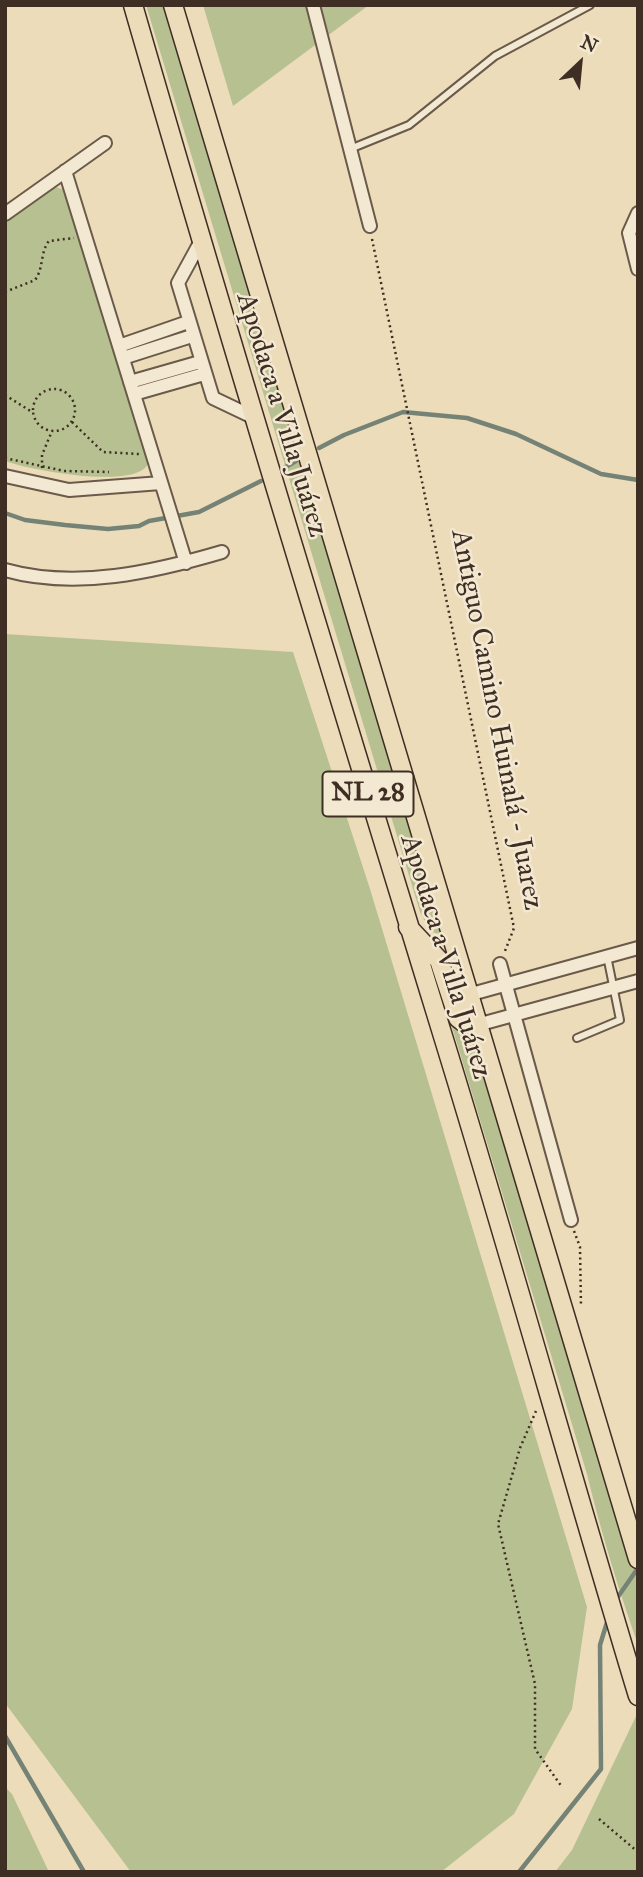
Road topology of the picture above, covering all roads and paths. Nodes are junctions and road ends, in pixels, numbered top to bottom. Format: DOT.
graph roads {
  1 [pos="133,5"];
  2 [pos="173,5"];
  3 [pos="313,5"];
  4 [pos="590,5"];
  5 [pos="105,143"];
  6 [pos="351,149"];
  7 [pos="65,172"];
  8 [pos="638,213"];
  9 [pos="5,214"];
  10 [pos="370,226"];
  11 [pos="74,228"];
  12 [pos="201,241"];
  13 [pos="638,269"];
  14 [pos="5,292"];
  15 [pos="188,322"];
  16 [pos="192,336"];
  17 [pos="121,352"];
  18 [pos="202,368"];
  19 [pos="132,388"];
  20 [pos="5,395"];
  21 [pos="33,412"];
  22 [pos="255,418"];
  23 [pos="72,422"];
  24 [pos="52,431"];
  25 [pos="140,444"];
  26 [pos="143,454"];
  27 [pos="5,458"];
  28 [pos="145,460"];
  29 [pos="42,468"];
  30 [pos="113,472"];
  31 [pos="5,476"];
  32 [pos="161,482"];
  33 [pos="222,552"];
  34 [pos="186,563"];
  35 [pos="5,570"];
  36 [pos="408,927"];
  37 [pos="638,948"];
  38 [pos="607,956"];
  39 [pos="500,964"];
  40 [pos="638,981"];
  41 [pos="506,984"];
  42 [pos="614,988"];
  43 [pos="468,995"];
  44 [pos="516,1014"];
  45 [pos="478,1025"];
  46 [pos="577,1038"];
  47 [pos="571,1220"];
  48 [pos="579,1315"];
  49 [pos="546,1390"];
  50 [pos="638,1559"];
  51 [pos="622,1644"];
  52 [pos="638,1662"];
  53 [pos="638,1696"];
  54 [pos="562,1787"];
  55 [pos="599,1819"];
  56 [pos="638,1852"];
  1 -- 12 [label="main road, Apodaca a Villa Juárez / NL 28"];
  2 -- 43 [label="main road, Apodaca a Villa Juárez / NL 28"];
  3 -- 6 [label="street"];
  4 -- 6 [label="lane"];
  5 -- 7 [label="street"];
  6 -- 10 [label="street"];
  7 -- 9 [label="street"];
  7 -- 17 [label="street"];
  8 -- 13 [label="street"];
  10 -- 39 [label="path, Antiguo Camino Huinalá - Juarez"];
  11 -- 14 [label="path"];
  12 -- 15 [label="street"];
  12 -- 22 [label="main road, Apodaca a Villa Juárez / NL 28"];
  15 -- 16 [label="street"];
  15 -- 17 [label="street"];
  16 -- 17 [label="street"];
  16 -- 18 [label="street"];
  17 -- 19 [label="street"];
  18 -- 19 [label="street"];
  18 -- 22 [label="street"];
  19 -- 32 [label="street"];
  20 -- 21 [label="path"];
  21 -- 23 [label="path"];
  21 -- 24 [label="path"];
  22 -- 36 [label="main road, Apodaca a Villa Juárez / NL 28"];
  23 -- 24 [label="path"];
  23 -- 26 [label="path"];
  24 -- 29 [label="path"];
  25 -- 26 [label="path"];
  26 -- 28 [label="path"];
  27 -- 29 [label="path"];
  29 -- 30 [label="path"];
  31 -- 32 [label="street"];
  32 -- 34 [label="street"];
  33 -- 34 [label="street"];
  34 -- 35 [label="street"];
  36 -- 45 [label="main road"];
  36 -- 49 [label="main road, Apodaca a Villa Juárez / NL 28"];
  37 -- 38 [label="street"];
  38 -- 41 [label="street"];
  38 -- 42 [label="lane"];
  39 -- 41 [label="street"];
  40 -- 42 [label="street"];
  41 -- 43 [label="street"];
  41 -- 44 [label="street"];
  42 -- 44 [label="street"];
  42 -- 46 [label="lane"];
  43 -- 45 [label="main road, Apodaca a Villa Juárez / NL 28"];
  44 -- 45 [label="street"];
  44 -- 47 [label="street"];
  45 -- 50 [label="main road, Apodaca a Villa Juárez / NL 28"];
  47 -- 48 [label="path"];
  49 -- 51 [label="main road, Apodaca a Villa Juárez / NL 28"];
  49 -- 54 [label="path"];
  51 -- 52 [label="main road"];
  51 -- 53 [label="main road, NL 28"];
  55 -- 56 [label="path"];
}
